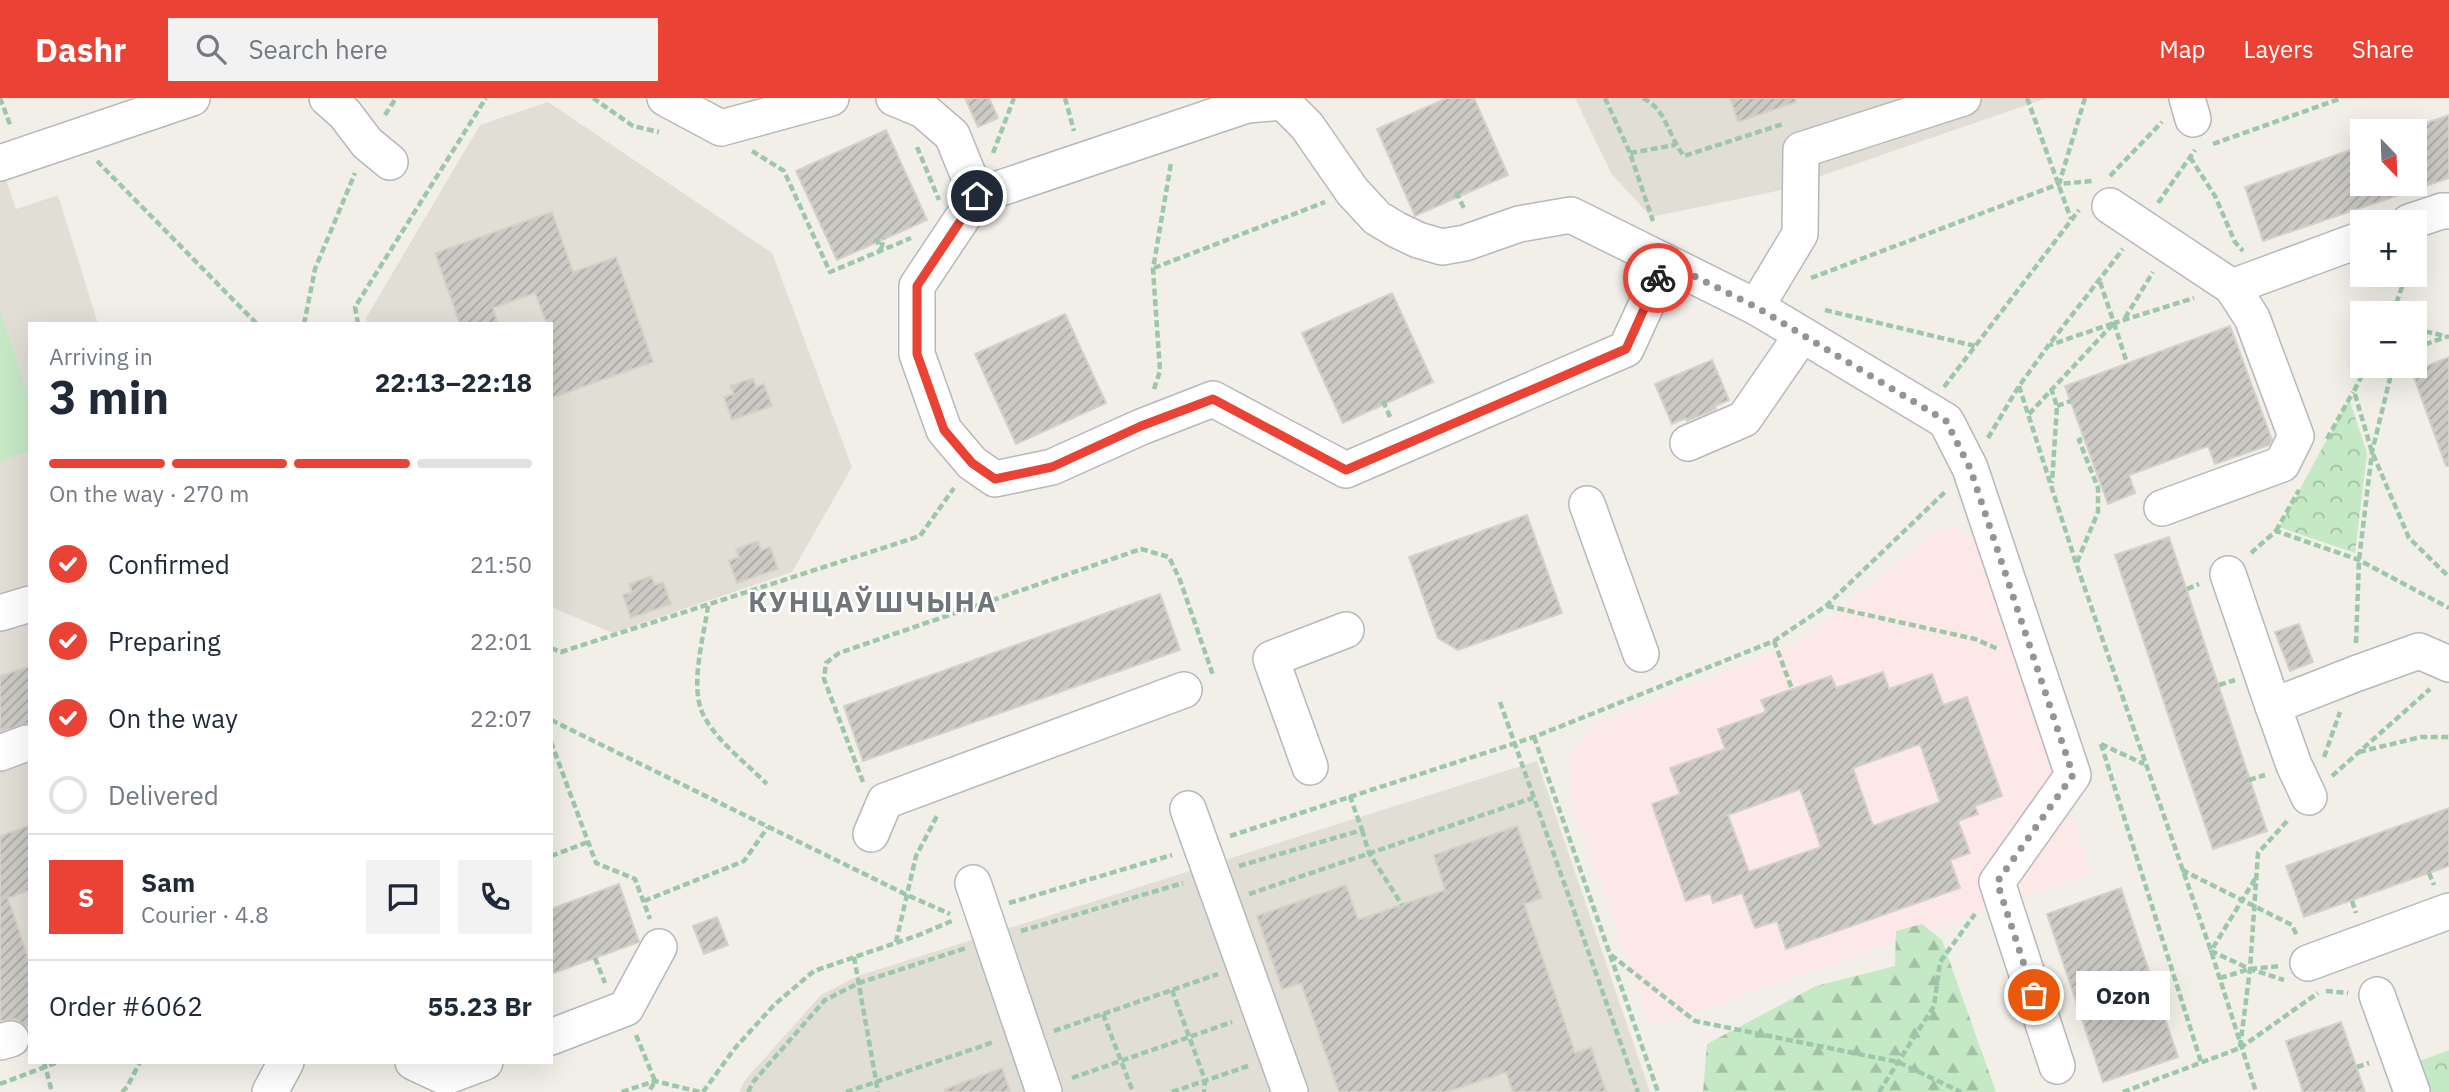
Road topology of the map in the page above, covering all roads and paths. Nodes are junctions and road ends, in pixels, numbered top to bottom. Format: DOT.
graph roads {
  1 [pos="192,98"];
  2 [pos="327,98"];
  3 [pos="396,98"];
  4 [pos="493,98"];
  5 [pos="593,98"];
  6 [pos="665,98"];
  7 [pos="831,98"];
  8 [pos="894,98"];
  9 [pos="1014,98"];
  10 [pos="1605,98"];
  11 [pos="1643,98"];
  12 [pos="1963,98"];
  13 [pos="2027,98"];
  14 [pos="2085,98"];
  15 [pos="2342,98"];
  16 [pos="485,100"];
  17 [pos="155,104"];
  18 [pos="2186,121"];
  19 [pos="1787,123"];
  20 [pos="1177,128"];
  21 [pos="670,135"];
  22 [pos="74,138"];
  23 [pos="916,145"];
  24 [pos="1675,145"];
  25 [pos="379,153"];
  26 [pos="1630,153"];
  27 [pos="756,154"];
  28 [pos="2190,157"];
  29 [pos="0,163"];
  30 [pos="2059,184"];
  31 [pos="1352,191"];
  32 [pos="2098,194"];
  33 [pos="977,196"];
  34 [pos="943,209"];
  35 [pos="2447,217"];
  36 [pos="2071,220"];
  37 [pos="2427,220"];
  38 [pos="915,236"];
  39 [pos="876,238"];
  40 [pos="884,238"];
  41 [pos="2350,243"];
  42 [pos="2170,244"];
  43 [pos="881,250"];
  44 [pos="1666,262"];
  45 [pos="1153,269"];
  46 [pos="2265,275"];
  47 [pos="2232,287"];
  48 [pos="1760,301"];
  49 [pos="2125,318"];
  50 [pos="255,322"];
  51 [pos="304,322"];
  52 [pos="358,322"];
  53 [pos="1809,322"];
  54 [pos="2114,323"];
  55 [pos="2427,332"];
  56 [pos="2448,337"];
  57 [pos="2427,344"];
  58 [pos="1975,346"];
  59 [pos="2048,346"];
  60 [pos="2127,363"];
  61 [pos="2361,378"];
  62 [pos="2390,378"];
  63 [pos="2019,386"];
  64 [pos="2051,388"];
  65 [pos="2071,401"];
  66 [pos="2057,406"];
  67 [pos="1927,410"];
  68 [pos="2028,414"];
  69 [pos="1141,426"];
  70 [pos="2084,438"];
  71 [pos="1688,443"];
  72 [pos="2372,452"];
  73 [pos="1970,468"];
  74 [pos="956,486"];
  75 [pos="2052,487"];
  76 [pos="1587,505"];
  77 [pos="2162,508"];
  78 [pos="2359,561"];
  79 [pos="2076,563"];
  80 [pos="2228,573"];
  81 [pos="2449,577"];
  82 [pos="28,605"];
  83 [pos="708,606"];
  84 [pos="1826,606"];
  85 [pos="2449,608"];
  86 [pos="0,613"];
  87 [pos="1346,630"];
  88 [pos="1774,641"];
  89 [pos="553,649"];
  90 [pos="1641,654"];
  91 [pos="2036,664"];
  92 [pos="2449,664"];
  93 [pos="2354,674"];
  94 [pos="1184,690"];
  95 [pos="1792,690"];
  96 [pos="1500,702"];
  97 [pos="2273,706"];
  98 [pos="2054,718"];
  99 [pos="553,721"];
  100 [pos="1534,737"];
  101 [pos="2449,737"];
  102 [pos="1514,742"];
  103 [pos="2101,744"];
  104 [pos="553,748"];
  105 [pos="2359,752"];
  106 [pos="2145,764"];
  107 [pos="1310,767"];
  108 [pos="960,772"];
  109 [pos="767,784"];
  110 [pos="1350,796"];
  111 [pos="2309,797"];
  112 [pos="1533,798"];
  113 [pos="885,801"];
  114 [pos="1188,809"];
  115 [pos="768,827"];
  116 [pos="1362,830"];
  117 [pos="871,834"];
  118 [pos="587,842"];
  119 [pos="1369,853"];
  120 [pos="553,855"];
  121 [pos="2181,870"];
  122 [pos="1211,875"];
  123 [pos="2256,877"];
  124 [pos="1997,882"];
  125 [pos="905,894"];
  126 [pos="2242,900"];
  127 [pos="644,901"];
  128 [pos="1402,905"];
  129 [pos="983,911"];
  130 [pos="2449,911"];
  131 [pos="896,942"];
  132 [pos="659,947"];
  133 [pos="2211,951"];
  134 [pos="1611,956"];
  135 [pos="854,957"];
  136 [pos="2308,963"];
  137 [pos="1245,965"];
  138 [pos="2250,969"];
  139 [pos="2220,978"];
  140 [pos="859,983"];
  141 [pos="1171,990"];
  142 [pos="2377,995"];
  143 [pos="1262,1012"];
  144 [pos="1103,1013"];
  145 [pos="636,1035"];
  146 [pos="553,1036"];
  147 [pos="1025,1036"];
  148 [pos="1189,1037"];
  149 [pos="2240,1048"];
  150 [pos="1279,1055"];
  151 [pos="1121,1061"];
  152 [pos="1898,1062"];
  153 [pos="2201,1062"];
  154 [pos="139,1064"];
  155 [pos="285,1064"];
  156 [pos="417,1064"];
  157 [pos="480,1064"];
  158 [pos="45,1065"];
  159 [pos="2057,1066"];
  160 [pos="1205,1080"];
  161 [pos="654,1081"];
  162 [pos="876,1083"];
  163 [pos="0,1084"];
  164 [pos="1044,1090"];
  165 [pos="52,1092"];
  166 [pos="122,1092"];
  167 [pos="270,1092"];
  168 [pos="622,1092"];
  169 [pos="649,1092"];
  170 [pos="702,1092"];
  171 [pos="748,1092"];
  172 [pos="846,1092"];
  173 [pos="878,1092"];
  174 [pos="1133,1092"];
  175 [pos="1172,1092"];
  176 [pos="1204,1092"];
  177 [pos="1290,1092"];
  178 [pos="1638,1092"];
  179 [pos="1658,1092"];
  180 [pos="1879,1092"];
  181 [pos="1961,1092"];
  182 [pos="2123,1092"];
  183 [pos="2256,1092"];
  184 [pos="2412,1092"];
  1 -- 17 [label="lane"];
  2 -- 25 [label="lane"];
  3 -- 25 [label="path"];
  4 -- 16 [label="path"];
  5 -- 21 [label="path"];
  6 -- 7 [label="lane"];
  8 -- 33 [label="lane"];
  9 -- 33 [label="path"];
  10 -- 26 [label="path"];
  11 -- 24 [label="path"];
  12 -- 48 [label="lane"];
  13 -- 30 [label="path"];
  14 -- 30 [label="path"];
  15 -- 18 [label="path"];
  16 -- 52 [label="path"];
  17 -- 22 [label="lane"];
  18 -- 32 [label="path"];
  19 -- 24 [label="path"];
  20 -- 31 [label="lane"];
  20 -- 33 [label="lane"];
  20 -- 45 [label="path"];
  22 -- 29 [label="lane"];
  22 -- 50 [label="path"];
  23 -- 34 [label="path"];
  24 -- 26 [label="path"];
  25 -- 51 [label="path"];
  26 -- 44 [label="path"];
  27 -- 43 [label="path"];
  28 -- 46 [label="path"];
  30 -- 32 [label="path"];
  30 -- 36 [label="path"];
  30 -- 48 [label="path"];
  31 -- 44 [label="lane"];
  31 -- 45 [label="path"];
  32 -- 36 [label="path"];
  32 -- 42 [label="lane"];
  33 -- 69 [label="lane"];
  35 -- 37 [label="lane"];
  36 -- 58 [label="path"];
  38 -- 43 [label="path"];
  39 -- 43 [label="path"];
  40 -- 43 [label="path"];
  41 -- 46 [label="lane"];
  42 -- 47 [label="lane"];
  42 -- 49 [label="path"];
  44 -- 48 [label="lane"];
  44 -- 69 [label="lane"];
  45 -- 69 [label="path"];
  46 -- 47 [label="lane"];
  47 -- 49 [label="path"];
  47 -- 77 [label="lane"];
  48 -- 53 [label="lane"];
  49 -- 54 [label="path"];
  53 -- 58 [label="path"];
  53 -- 67 [label="lane"];
  53 -- 71 [label="lane"];
  54 -- 59 [label="path"];
  54 -- 59 [label="path"];
  54 -- 60 [label="path"];
  54 -- 64 [label="path"];
  55 -- 56 [label="path"];
  56 -- 57 [label="path"];
  58 -- 67 [label="path"];
  59 -- 63 [label="path"];
  61 -- 72 [label="path"];
  62 -- 72 [label="path"];
  63 -- 68 [label="path"];
  63 -- 73 [label="path"];
  64 -- 66 [label="path"];
  64 -- 68 [label="path"];
  65 -- 66 [label="path"];
  66 -- 75 [label="path"];
  67 -- 73 [label="lane"];
  68 -- 75 [label="path"];
  70 -- 79 [label="path"];
  72 -- 78 [label="path"];
  72 -- 81 [label="path"];
  73 -- 84 [label="path"];
  73 -- 91 [label="lane"];
  74 -- 83 [label="path"];
  75 -- 79 [label="path"];
  76 -- 90 [label="lane"];
  78 -- 80 [label="path"];
  78 -- 85 [label="path"];
  78 -- 93 [label="path"];
  79 -- 106 [label="path"];
  80 -- 97 [label="lane"];
  82 -- 86 [label="lane"];
  83 -- 89 [label="path"];
  83 -- 109 [label="path"];
  84 -- 88 [label="path"];
  84 -- 91 [label="path"];
  87 -- 107 [label="lane"];
  88 -- 95 [label="path"];
  88 -- 100 [label="path"];
  91 -- 98 [label="lane"];
  92 -- 93 [label="lane"];
  93 -- 97 [label="lane"];
  93 -- 111 [label="path"];
  94 -- 108 [label="lane"];
  94 -- 113 [label="path"];
  96 -- 102 [label="path"];
  97 -- 111 [label="lane"];
  98 -- 103 [label="path"];
  98 -- 124 [label="lane"];
  99 -- 115 [label="path"];
  100 -- 102 [label="path"];
  100 -- 134 [label="path"];
  101 -- 105 [label="path"];
  102 -- 110 [label="path"];
  102 -- 112 [label="path"];
  103 -- 106 [label="path"];
  103 -- 153 [label="path"];
  104 -- 118 [label="path"];
  106 -- 121 [label="path"];
  108 -- 113 [label="lane"];
  108 -- 125 [label="path"];
  110 -- 116 [label="path"];
  110 -- 122 [label="path"];
  112 -- 119 [label="path"];
  112 -- 178 [label="path"];
  113 -- 117 [label="lane"];
  114 -- 122 [label="lane"];
  115 -- 125 [label="path"];
  115 -- 127 [label="path"];
  116 -- 119 [label="path"];
  116 -- 122 [label="path"];
  118 -- 120 [label="path"];
  118 -- 127 [label="path"];
  119 -- 122 [label="path"];
  119 -- 128 [label="path"];
  121 -- 126 [label="path"];
  121 -- 133 [label="path"];
  122 -- 129 [label="path"];
  122 -- 129 [label="path"];
  122 -- 137 [label="lane"];
  123 -- 126 [label="path"];
  124 -- 152 [label="path"];
  124 -- 159 [label="lane"];
  125 -- 131 [label="path"];
  125 -- 131 [label="path"];
  126 -- 133 [label="path"];
  126 -- 136 [label="path"];
  127 -- 132 [label="path"];
  129 -- 140 [label="path"];
  129 -- 147 [label="lane"];
  130 -- 136 [label="lane"];
  131 -- 135 [label="path"];
  132 -- 146 [label="lane"];
  133 -- 138 [label="path"];
  133 -- 139 [label="path"];
  134 -- 152 [label="path"];
  134 -- 179 [label="path"];
  135 -- 140 [label="path"];
  135 -- 170 [label="path"];
  136 -- 138 [label="path"];
  136 -- 149 [label="path"];
  137 -- 141 [label="path"];
  137 -- 143 [label="lane"];
  138 -- 139 [label="path"];
  138 -- 149 [label="path"];
  139 -- 149 [label="path"];
  140 -- 162 [label="path"];
  140 -- 171 [label="path"];
  141 -- 144 [label="path"];
  141 -- 148 [label="path"];
  142 -- 184 [label="lane"];
  143 -- 148 [label="path"];
  143 -- 150 [label="lane"];
  144 -- 147 [label="path"];
  144 -- 151 [label="path"];
  145 -- 161 [label="path"];
  147 -- 162 [label="path"];
  147 -- 164 [label="lane"];
  148 -- 151 [label="path"];
  148 -- 160 [label="path"];
  149 -- 153 [label="path"];
  149 -- 183 [label="path"];
  150 -- 160 [label="path"];
  150 -- 177 [label="lane"];
  151 -- 164 [label="path"];
  151 -- 174 [label="path"];
  152 -- 180 [label="path"];
  152 -- 181 [label="path"];
  153 -- 182 [label="path"];
  154 -- 166 [label="path"];
  155 -- 167 [label="lane"];
  156 -- 157 [label="lane"];
  158 -- 163 [label="path"];
  158 -- 165 [label="path"];
  160 -- 175 [label="path"];
  160 -- 176 [label="path"];
  161 -- 168 [label="path"];
  161 -- 169 [label="path"];
  161 -- 170 [label="path"];
  162 -- 172 [label="path"];
  162 -- 173 [label="path"];
}
